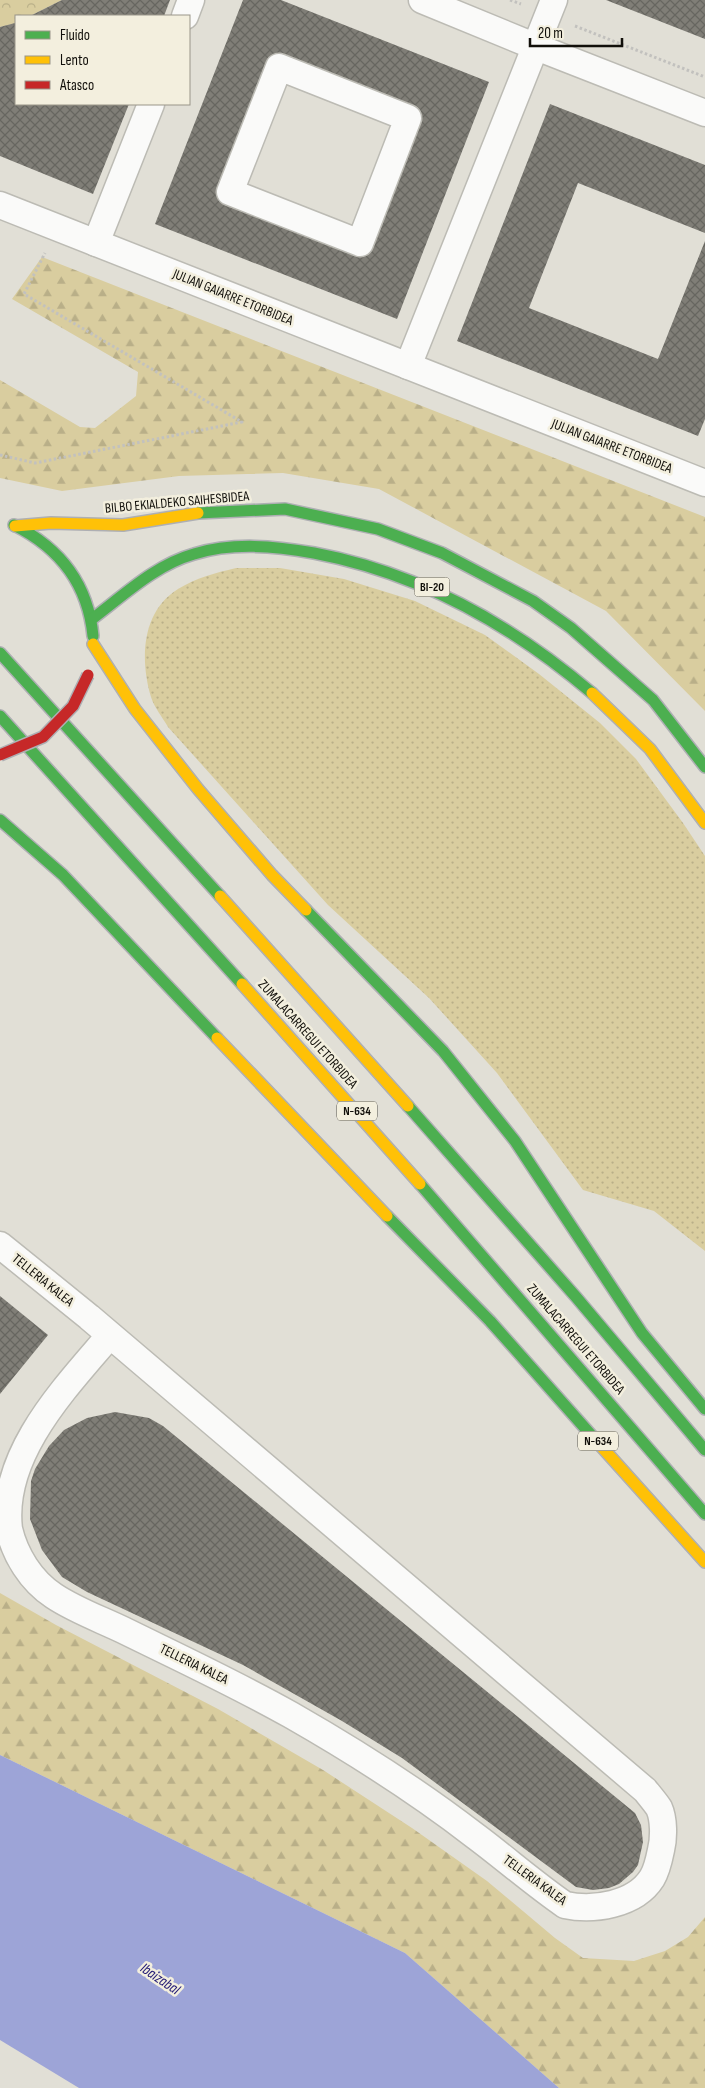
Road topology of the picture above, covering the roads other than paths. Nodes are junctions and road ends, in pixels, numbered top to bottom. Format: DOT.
graph roads {
  1 [pos="191,0"];
  2 [pos="422,0"];
  3 [pos="551,7"];
  4 [pos="185,15"];
  5 [pos="534,46"];
  6 [pos="279,67"];
  7 [pos="151,105"];
  8 [pos="705,113"];
  9 [pos="0,205"];
  10 [pos="96,243"];
  11 [pos="408,366"];
  12 [pos="705,483"];
  13 [pos="0,522"];
  14 [pos="16,526"];
  15 [pos="92,618"];
  16 [pos="93,644"];
  17 [pos="0,653"];
  18 [pos="0,716"];
  19 [pos="0,755"];
  20 [pos="705,767"];
  21 [pos="0,820"];
  22 [pos="705,823"];
  23 [pos="0,1245"];
  24 [pos="110,1335"];
  25 [pos="705,1409"];
  26 [pos="705,1450"];
  27 [pos="705,1514"];
  28 [pos="705,1562"];
  1 -- 4 [label="street"];
  2 -- 5 [label="street"];
  3 -- 5 [label="street"];
  5 -- 8 [label="street"];
  5 -- 11 [label="street"];
  6 -- 6 [label="street"];
  7 -- 10 [label="street"];
  9 -- 10 [label="street, JULIAN GAIARRE ETORBIDEA"];
  10 -- 11 [label="street, JULIAN GAIARRE ETORBIDEA"];
  11 -- 12 [label="street, JULIAN GAIARRE ETORBIDEA"];
  13 -- 14 [label="main road"];
  14 -- 15 [label="main road"];
  14 -- 20 [label="main road, BILBO EKIALDEKO SAIHESBIDEA / BI-20"];
  15 -- 16 [label="main road"];
  15 -- 22 [label="main road, BI-20"];
  16 -- 19 [label="main road, bridge"];
  16 -- 25 [label="main road"];
  17 -- 26 [label="main road, ZUMALACARREGUI ETORBIDEA / N-634"];
  18 -- 27 [label="main road, ZUMALACARREGUI ETORBIDEA / N-634"];
  21 -- 28 [label="main road, N-634"];
  23 -- 24 [label="street, TELLERIA KALEA"];
  24 -- 24 [label="street, TELLERIA KALEA"];
}
